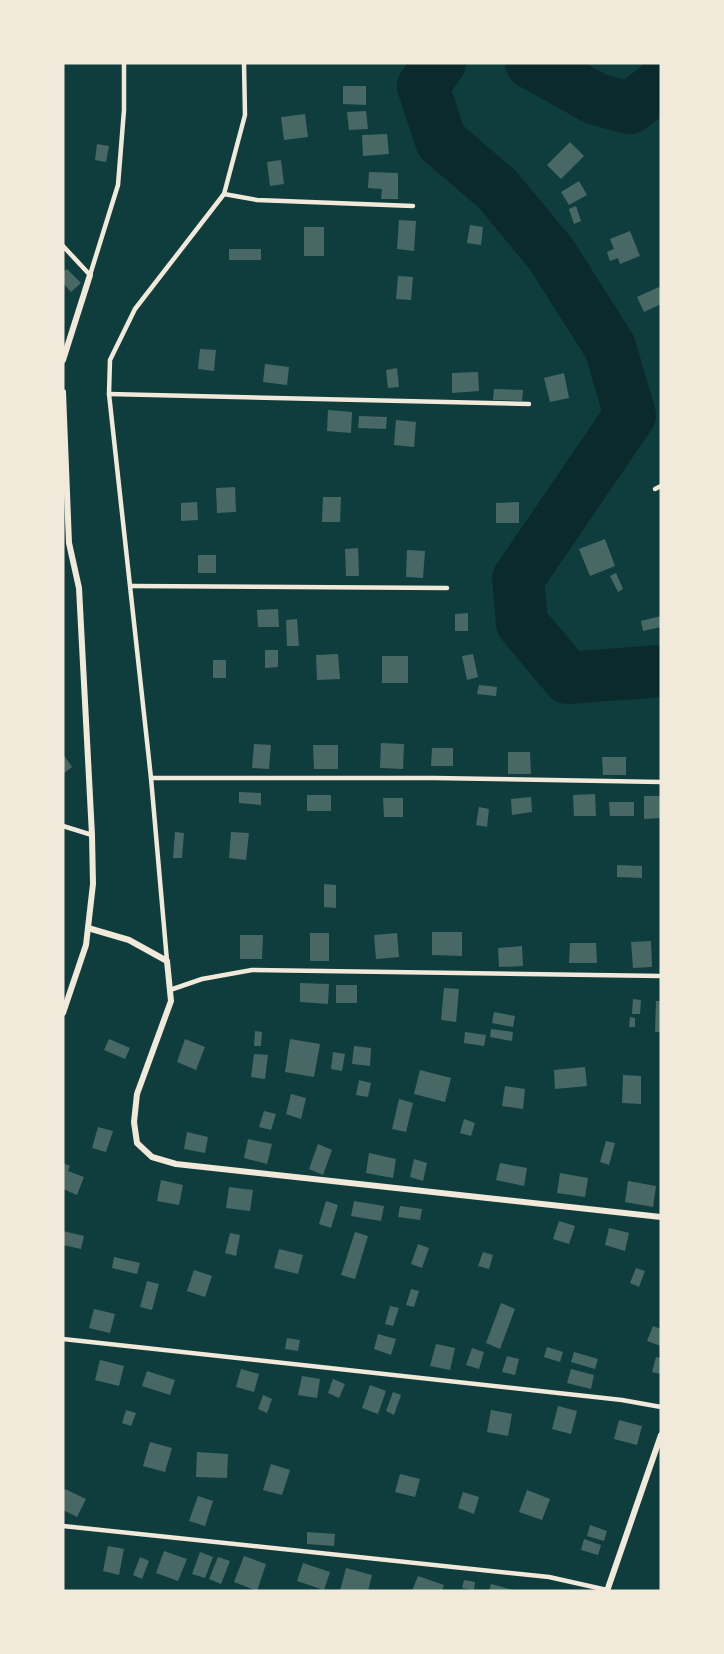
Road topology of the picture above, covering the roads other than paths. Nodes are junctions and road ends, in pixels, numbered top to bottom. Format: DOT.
graph roads {
  1 [pos="124,63"];
  2 [pos="244,63"];
  3 [pos="224,194"];
  4 [pos="412,206"];
  5 [pos="63,246"];
  6 [pos="90,275"];
  7 [pos="63,360"];
  8 [pos="63,392"];
  9 [pos="109,394"];
  10 [pos="529,404"];
  11 [pos="661,486"];
  12 [pos="655,489"];
  13 [pos="63,536"];
  14 [pos="69,543"];
  15 [pos="131,586"];
  16 [pos="447,588"];
  17 [pos="151,778"];
  18 [pos="661,782"];
  19 [pos="63,826"];
  20 [pos="92,835"];
  21 [pos="88,928"];
  22 [pos="167,961"];
  23 [pos="661,976"];
  24 [pos="170,990"];
  25 [pos="63,1013"];
  26 [pos="661,1217"];
  27 [pos="63,1340"];
  28 [pos="661,1407"];
  29 [pos="661,1435"];
  30 [pos="63,1526"];
  31 [pos="607,1590"];
  1 -- 6 [label="lane"];
  2 -- 3 [label="lane"];
  3 -- 4 [label="lane"];
  3 -- 9 [label="lane"];
  5 -- 6 [label="lane"];
  6 -- 7 [label="street"];
  8 -- 14 [label="street"];
  9 -- 10 [label="lane"];
  9 -- 15 [label="lane"];
  11 -- 12 [label="lane"];
  13 -- 14 [label="lane"];
  14 -- 20 [label="street"];
  15 -- 16 [label="lane"];
  15 -- 17 [label="lane"];
  17 -- 18 [label="lane"];
  17 -- 22 [label="lane"];
  19 -- 20 [label="lane"];
  20 -- 21 [label="street"];
  21 -- 22 [label="street"];
  21 -- 25 [label="street"];
  22 -- 24 [label="street"];
  23 -- 24 [label="lane"];
  24 -- 26 [label="street"];
  27 -- 28 [label="lane"];
  29 -- 31 [label="street"];
  30 -- 31 [label="lane"];
}
